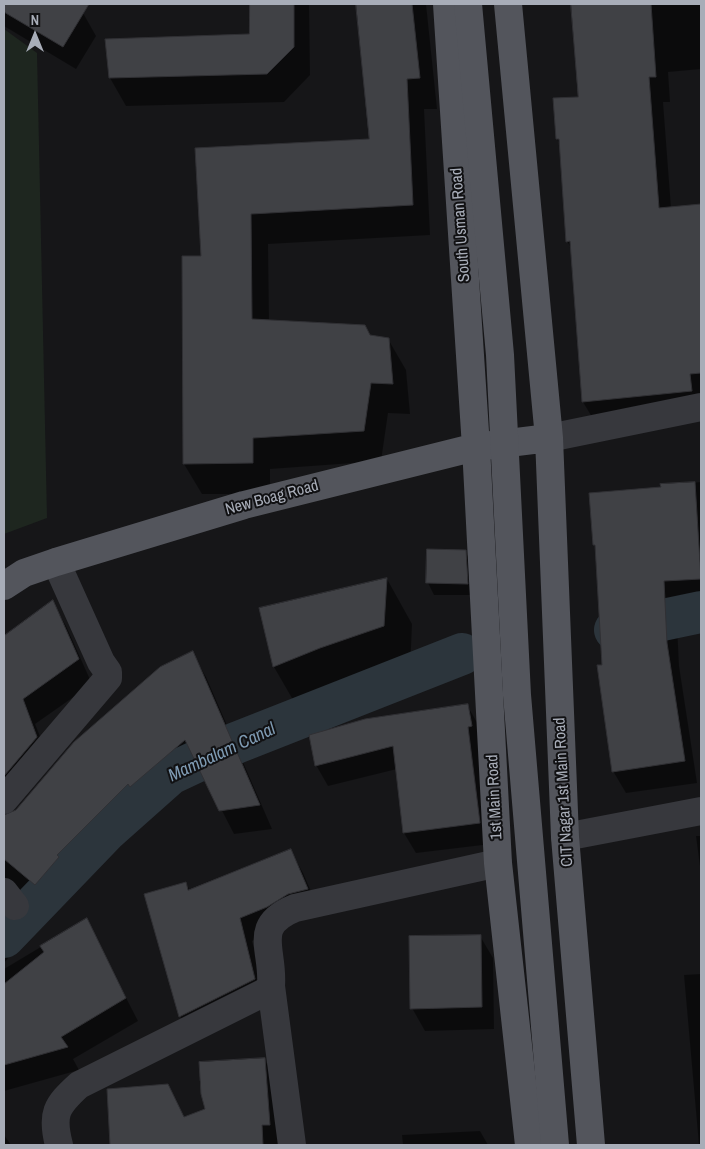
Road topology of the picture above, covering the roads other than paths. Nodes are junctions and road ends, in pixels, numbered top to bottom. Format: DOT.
graph roads {
  1 [pos="447,4"];
  2 [pos="468,4"];
  3 [pos="508,4"];
  4 [pos="701,407"];
  5 [pos="549,438"];
  6 [pos="476,447"];
  7 [pos="56,562"];
  8 [pos="4,586"];
  9 [pos="4,800"];
  10 [pos="701,811"];
  11 [pos="565,837"];
  12 [pos="498,864"];
  13 [pos="271,986"];
  14 [pos="59,1145"];
  15 [pos="292,1145"];
  16 [pos="529,1145"];
  17 [pos="555,1145"];
  18 [pos="590,1145"];
  1 -- 6 [label="main road, South Usman Road"];
  2 -- 17 [label="main road, bridge"];
  3 -- 5 [label="main road"];
  4 -- 5 [label="street"];
  5 -- 6 [label="main road, New Boag Road"];
  5 -- 11 [label="main road, CIT Nagar 1st Main Road"];
  6 -- 7 [label="main road, New Boag Road"];
  6 -- 12 [label="main road, 1st Main Road"];
  7 -- 8 [label="main road, New Boag Road"];
  7 -- 9 [label="street"];
  10 -- 11 [label="street"];
  11 -- 18 [label="main road, CIT Nagar 1st Main Road"];
  12 -- 13 [label="street"];
  12 -- 16 [label="main road, 1st Main Road"];
  13 -- 14 [label="street"];
  13 -- 15 [label="street"];
}
